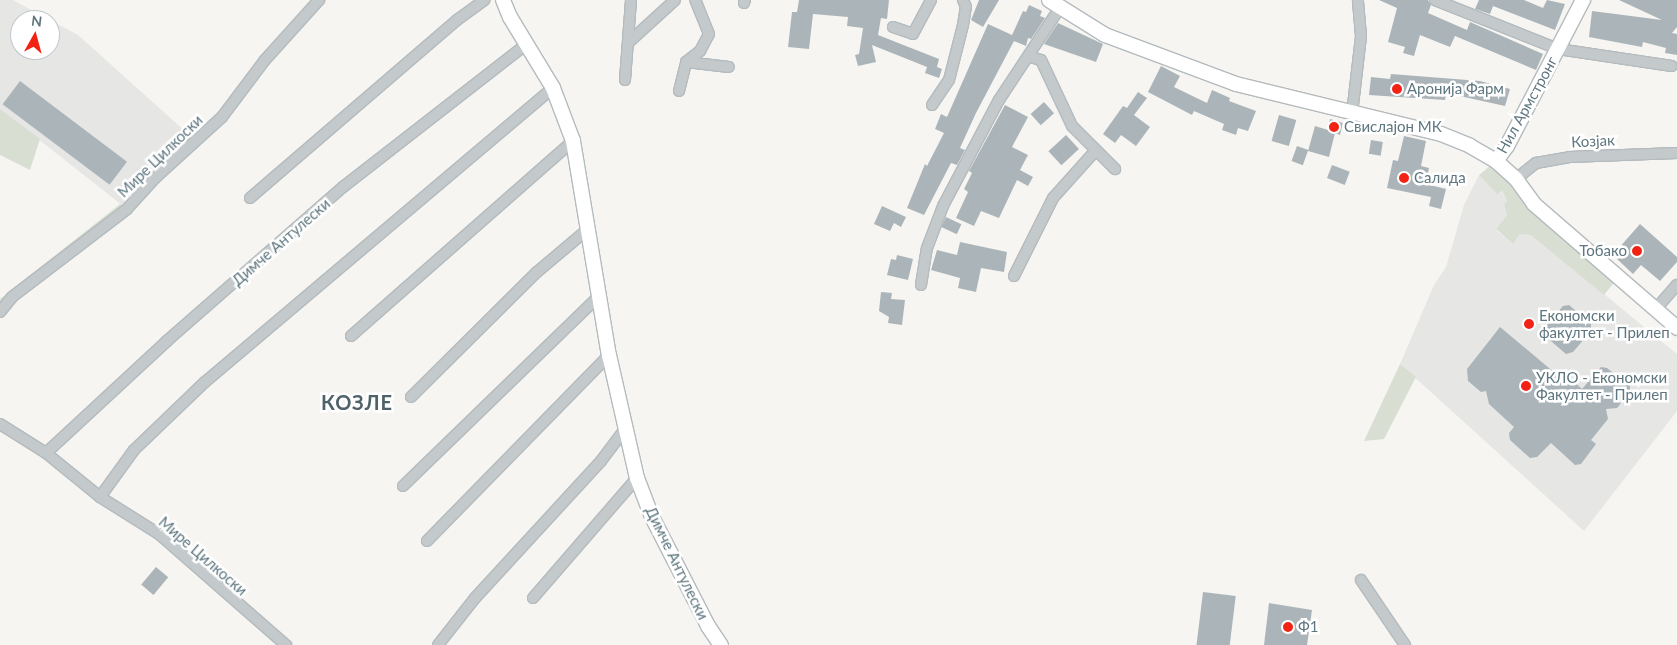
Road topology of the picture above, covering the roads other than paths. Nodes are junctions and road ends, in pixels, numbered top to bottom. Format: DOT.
graph roads {
  1 [pos="319,0"];
  2 [pos="485,0"];
  3 [pos="503,0"];
  4 [pos="631,0"];
  5 [pos="675,0"];
  6 [pos="695,0"];
  7 [pos="931,0"];
  8 [pos="963,0"];
  9 [pos="1358,0"];
  10 [pos="1434,0"];
  11 [pos="1584,0"];
  12 [pos="1054,4"];
  13 [pos="894,27"];
  14 [pos="629,42"];
  15 [pos="528,44"];
  16 [pos="1558,49"];
  17 [pos="1030,56"];
  18 [pos="686,62"];
  19 [pos="1672,66"];
  20 [pos="729,67"];
  21 [pos="625,80"];
  22 [pos="553,88"];
  23 [pos="679,91"];
  24 [pos="932,105"];
  25 [pos="1352,114"];
  26 [pos="572,141"];
  27 [pos="1096,150"];
  28 [pos="1677,153"];
  29 [pos="1496,161"];
  30 [pos="1115,169"];
  31 [pos="1516,179"];
  32 [pos="250,198"];
  33 [pos="588,229"];
  34 [pos="1014,276"];
  35 [pos="921,285"];
  36 [pos="1677,285"];
  37 [pos="599,296"];
  38 [pos="1654,310"];
  39 [pos="0,312"];
  40 [pos="1677,328"];
  41 [pos="351,336"];
  42 [pos="609,355"];
  43 [pos="411,397"];
  44 [pos="0,424"];
  45 [pos="624,430"];
  46 [pos="46,453"];
  47 [pos="637,478"];
  48 [pos="403,486"];
  49 [pos="100,497"];
  50 [pos="427,541"];
  51 [pos="1361,580"];
  52 [pos="533,598"];
  53 [pos="286,645"];
  54 [pos="438,645"];
  55 [pos="721,645"];
  56 [pos="1405,645"];
  1 -- 39 [label="street, Мире Цилкоски"];
  2 -- 32 [label="street"];
  3 -- 15 [label="street, Димче Антулески"];
  4 -- 14 [label="street"];
  5 -- 14 [label="street"];
  6 -- 18 [label="street"];
  7 -- 13 [label="street"];
  8 -- 24 [label="street"];
  9 -- 25 [label="street"];
  10 -- 16 [label="street, Нил Армстронг"];
  11 -- 16 [label="street, Нил Армстронг"];
  12 -- 17 [label="street"];
  12 -- 25 [label="street"];
  14 -- 21 [label="street"];
  15 -- 22 [label="street, Димче Антулески"];
  15 -- 46 [label="street, Димче Антулески"];
  16 -- 19 [label="street, Нил Армстронг"];
  16 -- 29 [label="street, Нил Армстронг"];
  17 -- 27 [label="street"];
  17 -- 35 [label="street"];
  18 -- 20 [label="street"];
  18 -- 23 [label="street"];
  22 -- 26 [label="street, Димче Антулески"];
  22 -- 49 [label="street"];
  25 -- 29 [label="street"];
  26 -- 33 [label="street, Димче Антулески"];
  26 -- 41 [label="street"];
  27 -- 30 [label="street"];
  27 -- 34 [label="street"];
  28 -- 31 [label="street, Козјак"];
  29 -- 31 [label="street"];
  31 -- 38 [label="street"];
  33 -- 37 [label="street, Димче Антулески"];
  33 -- 43 [label="street"];
  36 -- 38 [label="street"];
  37 -- 42 [label="street, Димче Антулески"];
  37 -- 48 [label="street"];
  38 -- 40 [label="street"];
  42 -- 45 [label="street, Димче Антулески"];
  42 -- 50 [label="street"];
  44 -- 46 [label="street, Мире Цилкоски"];
  45 -- 47 [label="street, Димче Антулески"];
  45 -- 54 [label="street"];
  46 -- 49 [label="street, Мире Цилкоски"];
  47 -- 52 [label="street"];
  47 -- 55 [label="street, Димче Антулески"];
  49 -- 53 [label="street, Мире Цилкоски"];
  51 -- 56 [label="street"];
}
